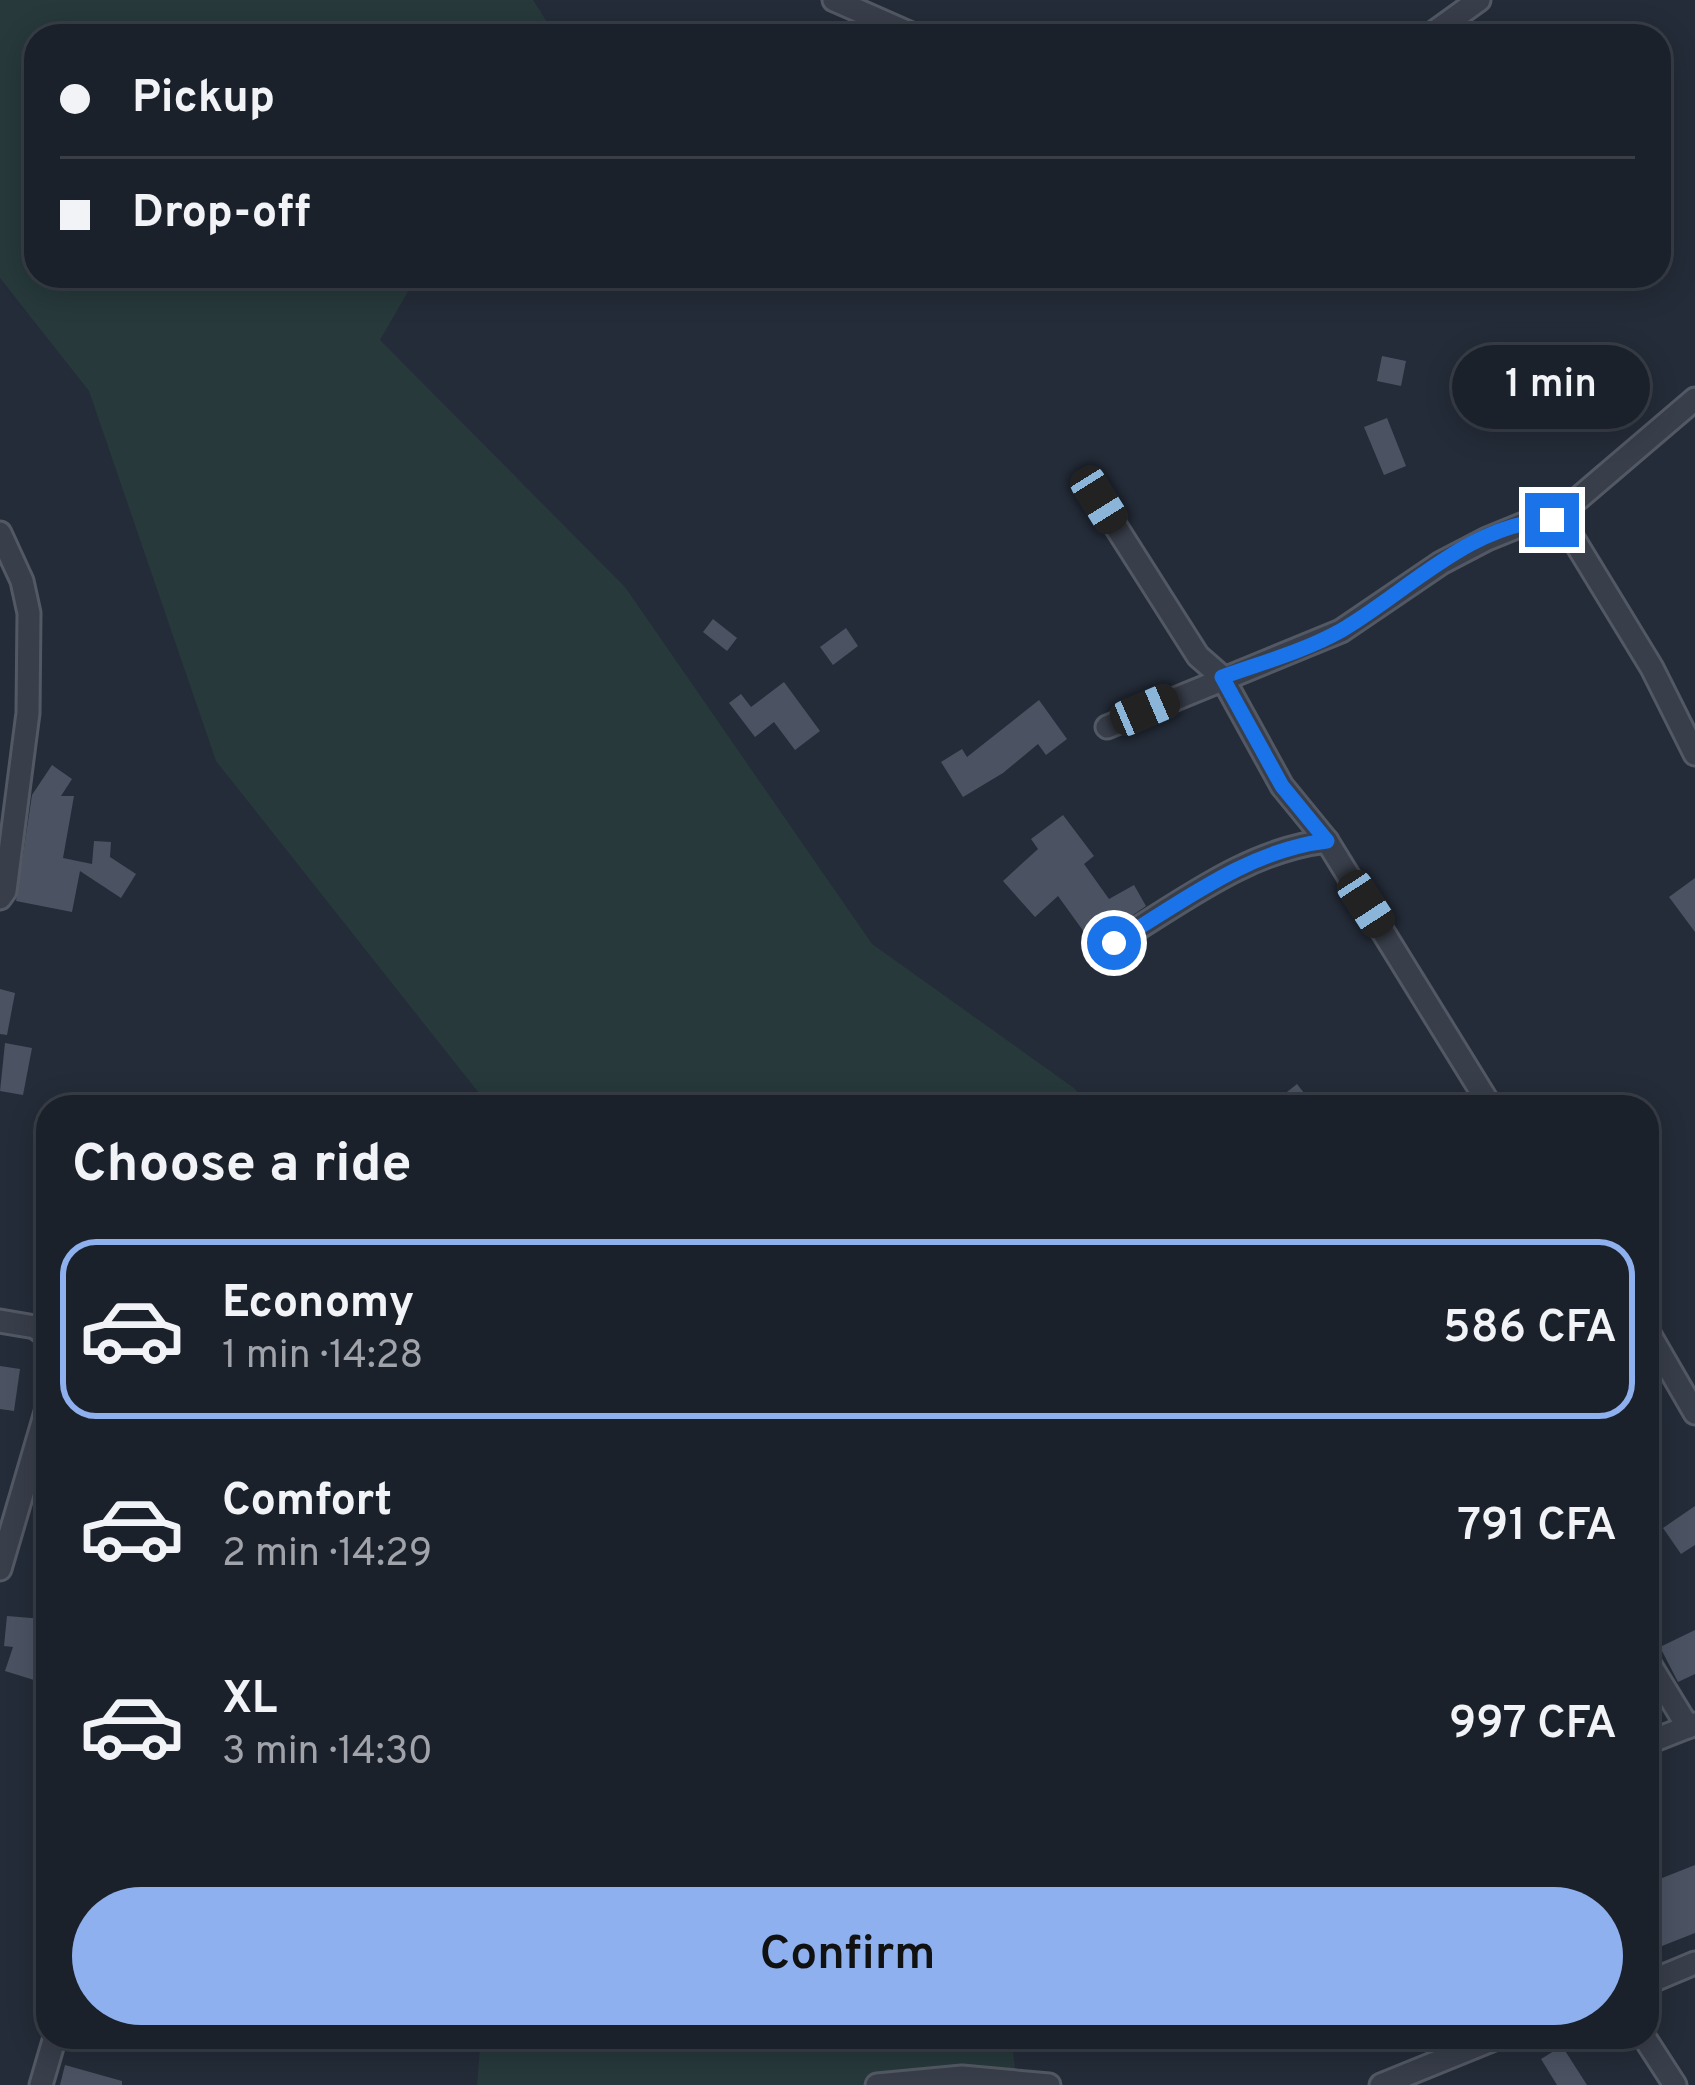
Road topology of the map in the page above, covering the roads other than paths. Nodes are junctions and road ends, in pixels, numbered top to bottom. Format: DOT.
graph roads {
  1 [pos="834,0"];
  2 [pos="1479,0"];
  3 [pos="889,24"];
  4 [pos="1446,24"];
  5 [pos="1695,399"];
  6 [pos="1099,500"];
  7 [pos="1552,520"];
  8 [pos="0,533"];
  9 [pos="1222,677"];
  10 [pos="1107,727"];
  11 [pos="1695,754"];
  12 [pos="1327,841"];
  13 [pos="0,898"];
  14 [pos="1114,943"];
  15 [pos="1484,1095"];
  16 [pos="0,1321"];
  17 [pos="36,1329"];
  18 [pos="1659,1351"];
  19 [pos="1695,1413"];
  20 [pos="36,1446"];
  21 [pos="0,1569"];
  22 [pos="1659,1677"];
  23 [pos="1692,1725"];
  24 [pos="1659,1738"];
  25 [pos="1695,1963"];
  26 [pos="1659,1978"];
  27 [pos="52,2049"];
  28 [pos="1470,2049"];
  29 [pos="1652,2049"];
  30 [pos="41,2085"];
  31 [pos="878,2085"];
  32 [pos="1049,2085"];
  33 [pos="1381,2085"];
  34 [pos="1675,2085"];
  1 -- 3 [label="street"];
  2 -- 4 [label="street"];
  5 -- 7 [label="street"];
  6 -- 9 [label="street"];
  7 -- 9 [label="street"];
  7 -- 11 [label="street"];
  8 -- 13 [label="street"];
  9 -- 10 [label="street"];
  9 -- 12 [label="street"];
  12 -- 14 [label="street"];
  12 -- 15 [label="street"];
  16 -- 17 [label="street"];
  18 -- 19 [label="street"];
  20 -- 21 [label="street"];
  22 -- 23 [label="street"];
  23 -- 24 [label="street"];
  25 -- 26 [label="street"];
  27 -- 30 [label="street"];
  28 -- 33 [label="street"];
  29 -- 34 [label="street"];
  31 -- 32 [label="street"];
}
